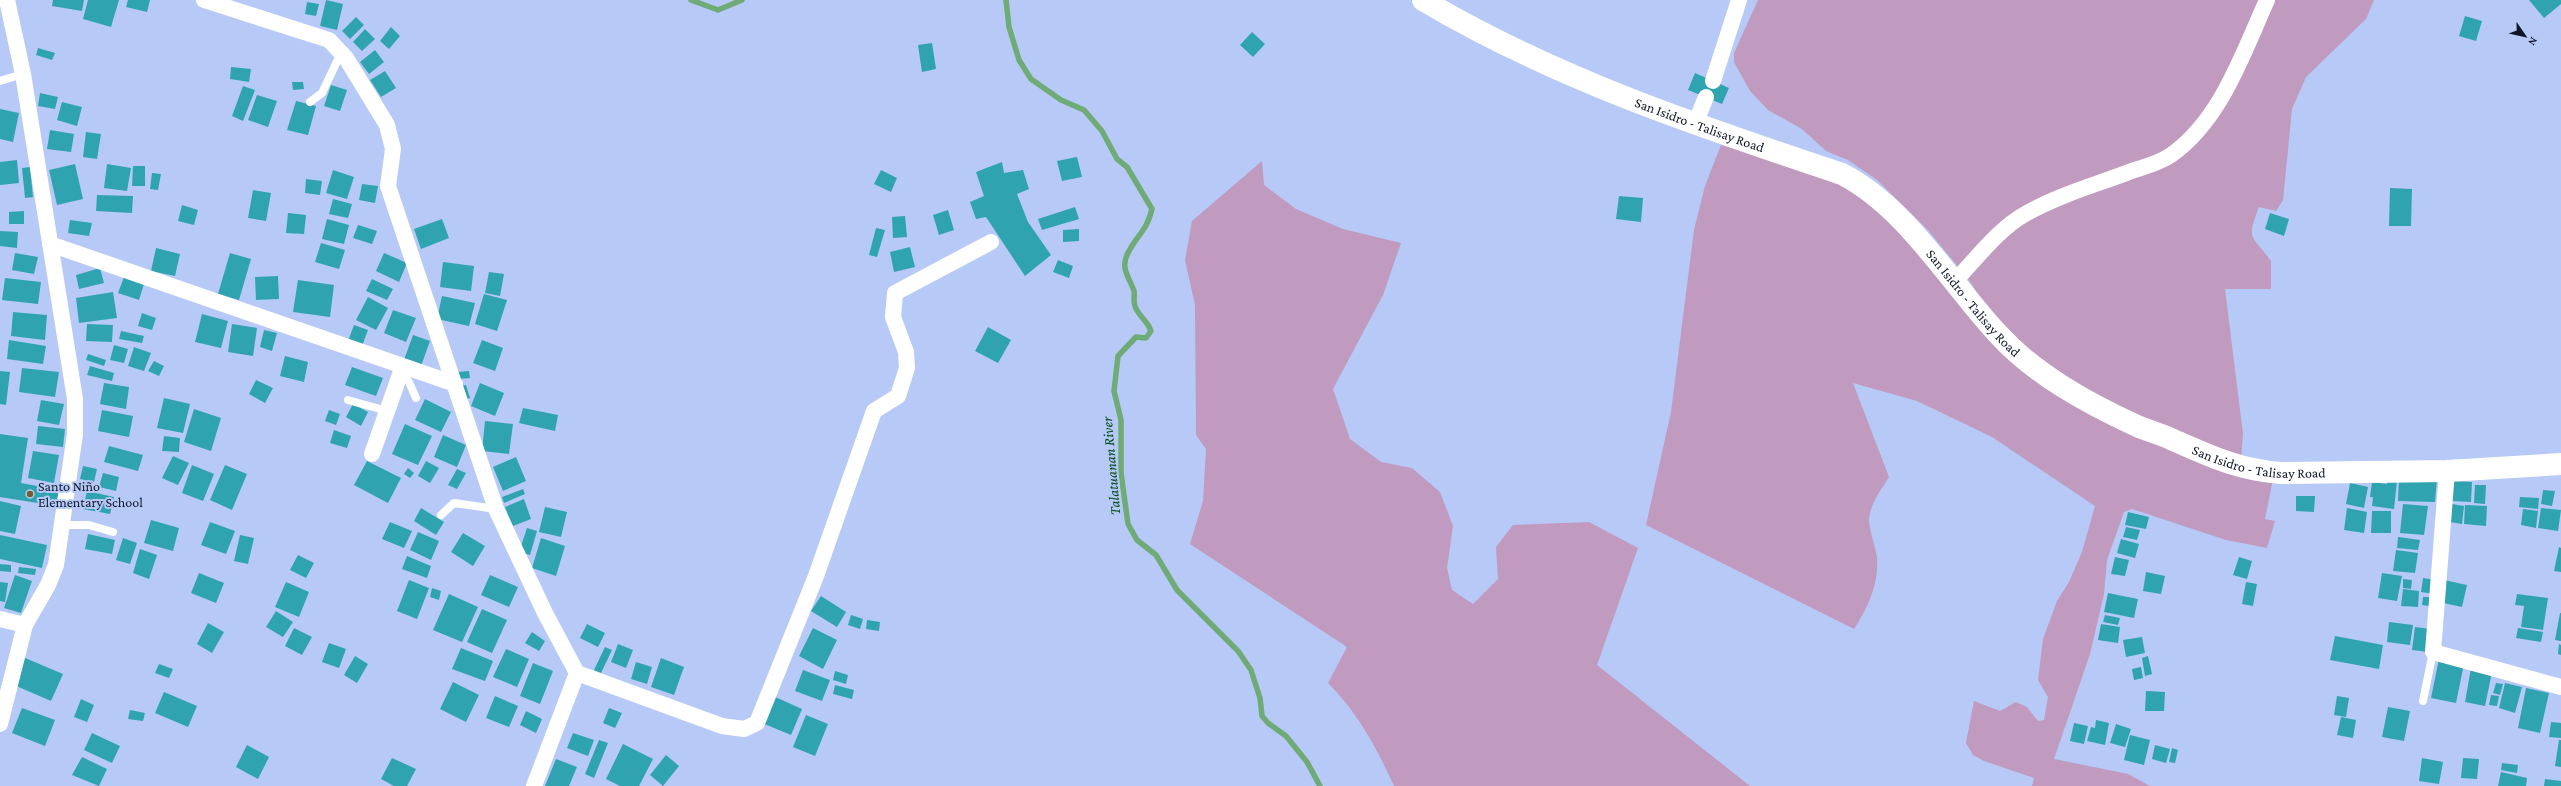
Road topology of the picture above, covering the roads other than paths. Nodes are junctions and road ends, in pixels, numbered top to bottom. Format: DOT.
graph roads {
  1 [pos="7,0"];
  2 [pos="204,0"];
  3 [pos="1423,0"];
  4 [pos="1739,0"];
  5 [pos="2267,0"];
  6 [pos="341,53"];
  7 [pos="23,74"];
  8 [pos="0,81"];
  9 [pos="1713,81"];
  10 [pos="1706,97"];
  11 [pos="310,102"];
  12 [pos="1695,124"];
  13 [pos="990,242"];
  14 [pos="50,244"];
  15 [pos="1955,281"];
  16 [pos="402,369"];
  17 [pos="455,384"];
  18 [pos="416,398"];
  19 [pos="348,400"];
  20 [pos="387,411"];
  21 [pos="372,454"];
  22 [pos="2561,464"];
  23 [pos="2447,471"];
  24 [pos="496,509"];
  25 [pos="441,516"];
  26 [pos="62,525"];
  27 [pos="113,532"];
  28 [pos="0,618"];
  29 [pos="25,625"];
  30 [pos="2433,652"];
  31 [pos="578,673"];
  32 [pos="2561,687"];
  33 [pos="2423,701"];
  34 [pos="0,724"];
  35 [pos="534,786"];
  1 -- 7 [label="street"];
  2 -- 6 [label="street"];
  3 -- 12 [label="street, San Isidro - Talisay Road"];
  4 -- 9 [label="street"];
  5 -- 15 [label="street"];
  6 -- 11 [label="lane"];
  6 -- 17 [label="street"];
  7 -- 8 [label="lane"];
  7 -- 14 [label="street"];
  10 -- 12 [label="street"];
  12 -- 15 [label="street, San Isidro - Talisay Road"];
  13 -- 31 [label="street"];
  14 -- 16 [label="street"];
  14 -- 26 [label="street"];
  15 -- 23 [label="street, San Isidro - Talisay Road"];
  16 -- 17 [label="street"];
  16 -- 18 [label="lane"];
  16 -- 20 [label="street"];
  17 -- 24 [label="street"];
  19 -- 20 [label="lane"];
  20 -- 21 [label="street"];
  22 -- 23 [label="street, San Isidro - Talisay Road"];
  23 -- 30 [label="street"];
  24 -- 25 [label="lane"];
  24 -- 31 [label="street"];
  26 -- 27 [label="lane"];
  26 -- 29 [label="street"];
  28 -- 29 [label="street"];
  29 -- 34 [label="street"];
  30 -- 32 [label="street"];
  30 -- 33 [label="lane"];
  31 -- 35 [label="street"];
}
